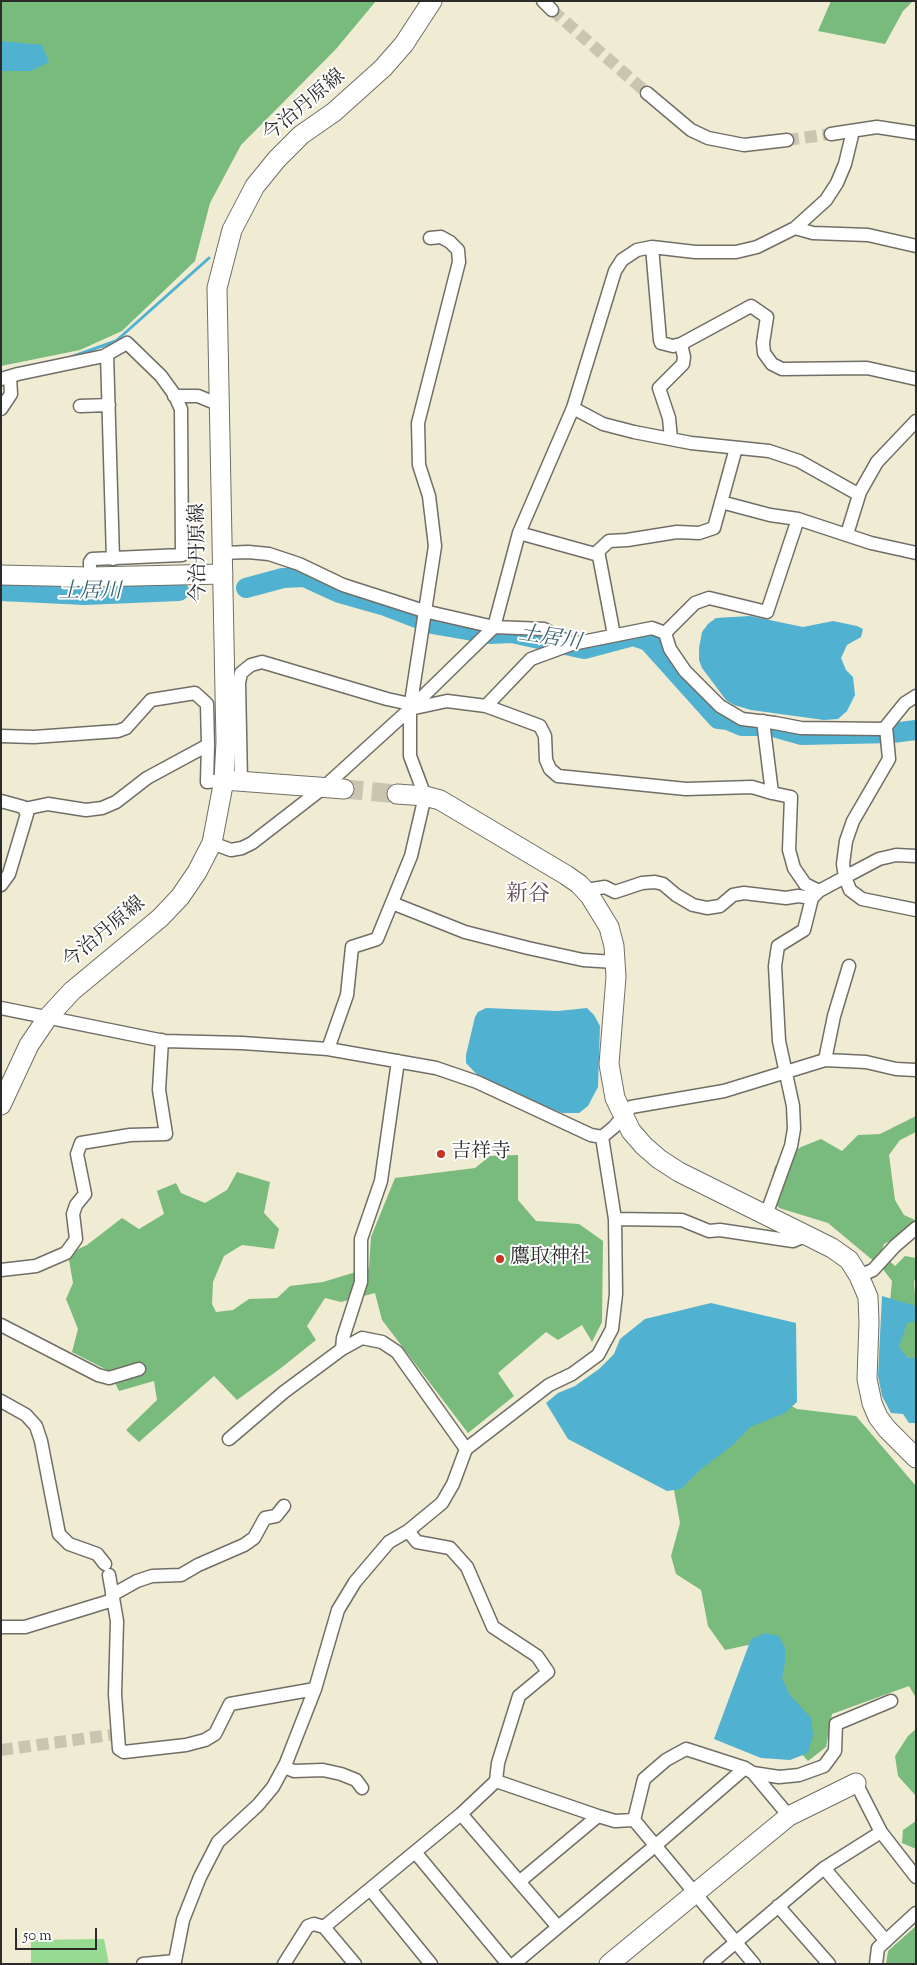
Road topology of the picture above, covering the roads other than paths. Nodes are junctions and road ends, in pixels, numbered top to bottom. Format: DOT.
graph roads {
  1 [pos="432,1"];
  2 [pos="647,93"];
  3 [pos="853,131"];
  4 [pos="916,132"];
  5 [pos="831,134"];
  6 [pos="787,140"];
  7 [pos="795,228"];
  8 [pos="430,238"];
  9 [pos="916,246"];
  10 [pos="652,247"];
  11 [pos="681,344"];
  12 [pos="107,354"];
  13 [pos="5,378"];
  14 [pos="916,378"];
  15 [pos="174,396"];
  16 [pos="109,405"];
  17 [pos="220,405"];
  18 [pos="80,406"];
  19 [pos="573,408"];
  20 [pos="1,409"];
  21 [pos="916,421"];
  22 [pos="671,439"];
  23 [pos="736,448"];
  24 [pos="860,492"];
  25 [pos="721,502"];
  26 [pos="798,519"];
  27 [pos="519,534"];
  28 [pos="847,534"];
  29 [pos="598,550"];
  30 [pos="223,553"];
  31 [pos="916,553"];
  32 [pos="113,558"];
  33 [pos="223,574"];
  34 [pos="1,575"];
  35 [pos="90,578"];
  36 [pos="424,611"];
  37 [pos="494,627"];
  38 [pos="665,632"];
  39 [pos="614,635"];
  40 [pos="572,644"];
  41 [pos="916,696"];
  42 [pos="486,706"];
  43 [pos="410,707"];
  44 [pos="763,722"];
  45 [pos="886,728"];
  46 [pos="1,736"];
  47 [pos="208,745"];
  48 [pos="232,781"];
  49 [pos="323,788"];
  50 [pos="344,789"];
  51 [pos="772,793"];
  52 [pos="397,794"];
  53 [pos="425,796"];
  54 [pos="1,801"];
  55 [pos="24,808"];
  56 [pos="212,843"];
  57 [pos="916,856"];
  58 [pos="845,877"];
  59 [pos="1,885"];
  60 [pos="586,890"];
  61 [pos="816,895"];
  62 [pos="392,903"];
  63 [pos="916,910"];
  64 [pos="615,962"];
  65 [pos="849,966"];
  66 [pos="1,1008"];
  67 [pos="48,1017"];
  68 [pos="162,1040"];
  69 [pos="328,1049"];
  70 [pos="825,1060"];
  71 [pos="398,1061"];
  72 [pos="916,1070"];
  73 [pos="785,1074"];
  74 [pos="1,1105"];
  75 [pos="624,1117"];
  76 [pos="602,1137"];
  77 [pos="766,1215"];
  78 [pos="615,1219"];
  79 [pos="916,1228"];
  80 [pos="807,1235"];
  81 [pos="1,1270"];
  82 [pos="860,1276"];
  83 [pos="1,1325"];
  84 [pos="342,1349"];
  85 [pos="139,1370"];
  86 [pos="1,1401"];
  87 [pos="229,1440"];
  88 [pos="466,1449"];
  89 [pos="916,1458"];
  90 [pos="284,1506"];
  91 [pos="408,1531"];
  92 [pos="113,1598"];
  93 [pos="1,1627"];
  94 [pos="315,1689"];
  95 [pos="891,1701"];
  96 [pos="284,1767"];
  97 [pos="749,1771"];
  98 [pos="496,1781"];
  99 [pos="856,1783"];
  100 [pos="362,1788"];
  101 [pos="461,1814"];
  102 [pos="598,1816"];
  103 [pos="789,1816"];
  104 [pos="634,1820"];
  105 [pos="881,1832"];
  106 [pos="656,1846"];
  107 [pos="415,1852"];
  108 [pos="824,1868"];
  109 [pos="916,1877"];
  110 [pos="519,1882"];
  111 [pos="370,1889"];
  112 [pos="695,1893"];
  113 [pos="778,1906"];
  114 [pos="916,1913"];
  115 [pos="324,1927"];
  116 [pos="558,1928"];
  117 [pos="886,1940"];
  118 [pos="735,1942"];
  119 [pos="344,1959"];
  120 [pos="144,1964"];
  121 [pos="284,1964"];
  122 [pos="355,1964"];
  123 [pos="431,1964"];
  124 [pos="508,1964"];
  125 [pos="514,1964"];
  126 [pos="609,1964"];
  127 [pos="710,1964"];
  128 [pos="754,1964"];
  129 [pos="829,1964"];
  130 [pos="876,1964"];
  1 -- 17 [label="street, 今治丹原線"];
  2 -- 6 [label="street"];
  3 -- 4 [label="street"];
  3 -- 5 [label="street"];
  3 -- 7 [label="street"];
  7 -- 9 [label="street"];
  7 -- 10 [label="street"];
  8 -- 36 [label="street"];
  10 -- 11 [label="street"];
  10 -- 19 [label="street"];
  11 -- 14 [label="street"];
  11 -- 22 [label="street"];
  12 -- 13 [label="street"];
  12 -- 15 [label="street"];
  12 -- 16 [label="street"];
  13 -- 20 [label="street"];
  15 -- 17 [label="street"];
  15 -- 32 [label="street"];
  16 -- 18 [label="street"];
  16 -- 32 [label="street"];
  17 -- 30 [label="street, 今治丹原線"];
  19 -- 22 [label="street"];
  19 -- 27 [label="street"];
  21 -- 24 [label="street"];
  22 -- 23 [label="street"];
  23 -- 24 [label="street"];
  23 -- 25 [label="street"];
  24 -- 28 [label="street"];
  25 -- 26 [label="street"];
  25 -- 29 [label="street"];
  26 -- 28 [label="street"];
  26 -- 38 [label="street"];
  27 -- 29 [label="street"];
  27 -- 37 [label="street"];
  28 -- 31 [label="street"];
  29 -- 39 [label="street"];
  30 -- 33 [label="street, 今治丹原線"];
  30 -- 36 [label="street"];
  32 -- 35 [label="street"];
  33 -- 35 [label="street"];
  33 -- 48 [label="street, 今治丹原線"];
  34 -- 35 [label="street"];
  36 -- 37 [label="street"];
  36 -- 43 [label="street"];
  37 -- 40 [label="street"];
  37 -- 43 [label="street"];
  38 -- 39 [label="street"];
  38 -- 44 [label="street"];
  39 -- 40 [label="street"];
  40 -- 42 [label="street"];
  41 -- 45 [label="street"];
  42 -- 43 [label="street"];
  42 -- 51 [label="street"];
  43 -- 48 [label="street"];
  43 -- 49 [label="street"];
  43 -- 53 [label="street"];
  44 -- 45 [label="street"];
  44 -- 51 [label="street"];
  45 -- 58 [label="street"];
  46 -- 47 [label="street"];
  47 -- 48 [label="street"];
  47 -- 55 [label="street"];
  48 -- 49 [label="street"];
  48 -- 56 [label="street, 今治丹原線"];
  49 -- 50 [label="street"];
  49 -- 56 [label="street"];
  51 -- 61 [label="street"];
  52 -- 53 [label="street"];
  53 -- 60 [label="street"];
  53 -- 62 [label="street"];
  54 -- 55 [label="street"];
  55 -- 59 [label="street"];
  56 -- 67 [label="street, 今治丹原線"];
  57 -- 58 [label="street"];
  58 -- 61 [label="street"];
  58 -- 63 [label="street"];
  60 -- 61 [label="street"];
  60 -- 64 [label="street"];
  61 -- 73 [label="street"];
  62 -- 64 [label="street"];
  62 -- 69 [label="street"];
  64 -- 75 [label="street"];
  65 -- 70 [label="street"];
  66 -- 67 [label="street"];
  67 -- 68 [label="street"];
  67 -- 74 [label="street, 今治丹原線"];
  68 -- 69 [label="street"];
  68 -- 81 [label="street"];
  69 -- 71 [label="street"];
  70 -- 72 [label="street"];
  70 -- 73 [label="street"];
  71 -- 76 [label="street"];
  71 -- 84 [label="street"];
  73 -- 75 [label="street"];
  73 -- 77 [label="street"];
  75 -- 76 [label="street"];
  75 -- 77 [label="street"];
  76 -- 78 [label="street"];
  77 -- 80 [label="street"];
  78 -- 80 [label="street"];
  78 -- 88 [label="street"];
  79 -- 82 [label="street"];
  80 -- 82 [label="street"];
  82 -- 89 [label="street"];
  83 -- 85 [label="street"];
  84 -- 87 [label="street"];
  84 -- 88 [label="street"];
  86 -- 92 [label="street"];
  88 -- 91 [label="street"];
  90 -- 92 [label="street"];
  91 -- 94 [label="street"];
  91 -- 98 [label="street"];
  92 -- 93 [label="street"];
  92 -- 94 [label="street"];
  94 -- 96 [label="street"];
  95 -- 97 [label="street"];
  96 -- 100 [label="street"];
  96 -- 120 [label="street"];
  97 -- 103 [label="street"];
  97 -- 104 [label="street"];
  97 -- 106 [label="street"];
  98 -- 101 [label="street"];
  98 -- 102 [label="street"];
  99 -- 103 [label="street"];
  99 -- 105 [label="street"];
  101 -- 107 [label="street"];
  101 -- 110 [label="street"];
  102 -- 104 [label="street"];
  102 -- 110 [label="street"];
  103 -- 112 [label="street"];
  104 -- 106 [label="street"];
  105 -- 108 [label="street"];
  105 -- 109 [label="street"];
  106 -- 112 [label="street"];
  106 -- 116 [label="street"];
  107 -- 111 [label="street"];
  107 -- 124 [label="street"];
  108 -- 113 [label="street"];
  108 -- 117 [label="street"];
  110 -- 116 [label="street"];
  111 -- 115 [label="street"];
  111 -- 123 [label="street"];
  112 -- 118 [label="street"];
  112 -- 126 [label="street"];
  113 -- 118 [label="street"];
  113 -- 129 [label="street"];
  114 -- 117 [label="street"];
  115 -- 119 [label="street"];
  115 -- 121 [label="street"];
  116 -- 125 [label="street"];
  117 -- 130 [label="street"];
  118 -- 127 [label="street"];
  118 -- 128 [label="street"];
  119 -- 122 [label="street"];
}
